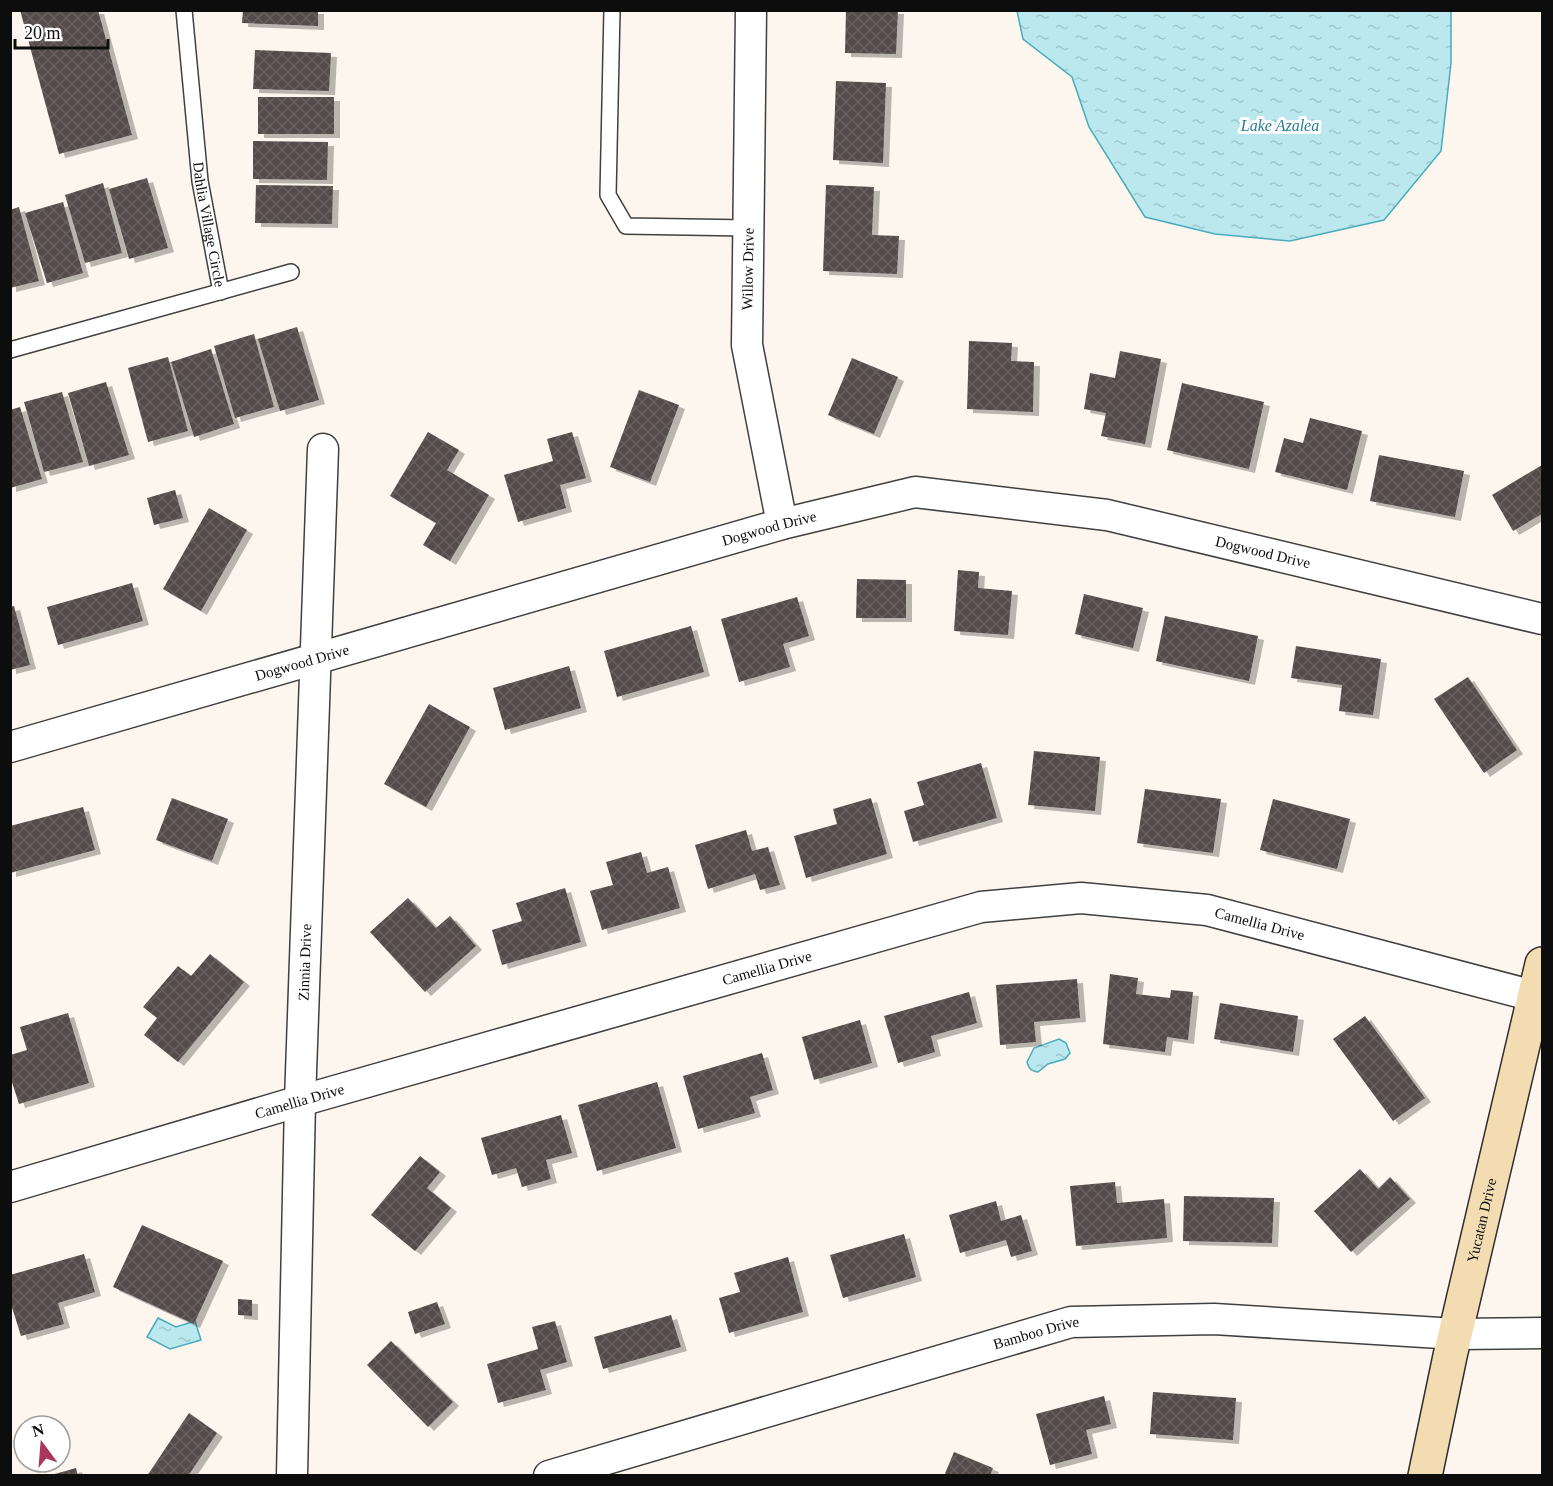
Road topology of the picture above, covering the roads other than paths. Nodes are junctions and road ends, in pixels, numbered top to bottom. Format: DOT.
graph roads {
  1 [pos="184,10"];
  2 [pos="612,10"];
  3 [pos="751,10"];
  4 [pos="748,228"];
  5 [pos="291,272"];
  6 [pos="221,292"];
  7 [pos="10,351"];
  8 [pos="322,449"];
  9 [pos="782,524"];
  10 [pos="1542,620"];
  11 [pos="315,658"];
  12 [pos="10,747"];
  13 [pos="1542,964"];
  14 [pos="1534,996"];
  15 [pos="300,1101"];
  16 [pos="10,1187"];
  17 [pos="1542,1333"];
  18 [pos="1456,1334"];
  19 [pos="292,1476"];
  20 [pos="549,1476"];
  21 [pos="1425,1476"];
  1 -- 6 [label="lane, Dahlia Village Circle"];
  2 -- 4 [label="lane"];
  3 -- 4 [label="street, Willow Drive"];
  4 -- 9 [label="street, Willow Drive"];
  5 -- 6 [label="lane"];
  6 -- 7 [label="lane, Dahlia Village Circle"];
  8 -- 11 [label="street, Zinnia Drive"];
  9 -- 10 [label="street, Dogwood Drive"];
  9 -- 11 [label="street, Dogwood Drive"];
  11 -- 12 [label="street, Dogwood Drive"];
  11 -- 15 [label="street, Zinnia Drive"];
  13 -- 14 [label="street, Yucatan Drive"];
  14 -- 15 [label="street, Camellia Drive"];
  14 -- 18 [label="street, Yucatan Drive"];
  15 -- 16 [label="street, Camellia Drive"];
  15 -- 19 [label="street, Zinnia Drive"];
  17 -- 18 [label="street, Bamboo Drive"];
  18 -- 20 [label="street, Bamboo Drive"];
  18 -- 21 [label="street, Yucatan Drive"];
}
